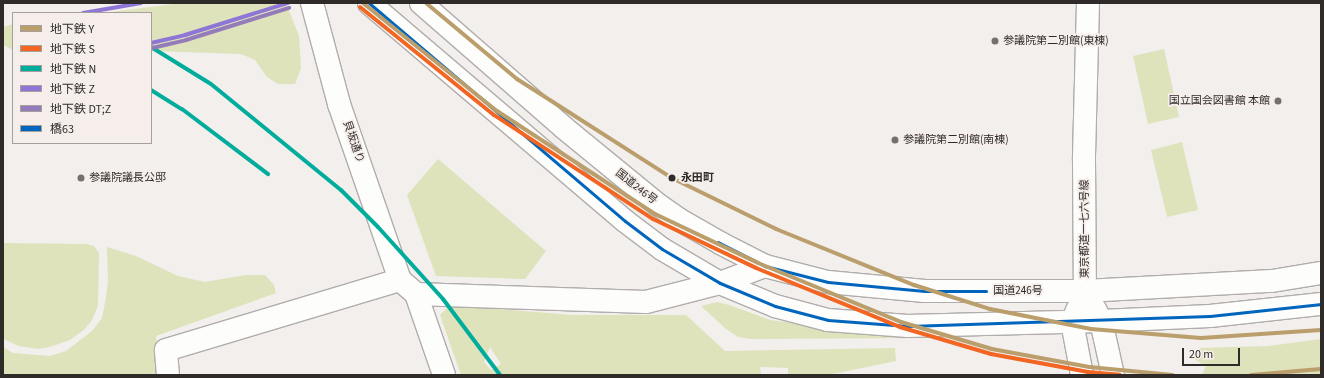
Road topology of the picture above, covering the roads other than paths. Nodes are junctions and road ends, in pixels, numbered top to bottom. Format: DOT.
graph roads {
  1 [pos="312,3"];
  2 [pos="369,3"];
  3 [pos="421,3"];
  4 [pos="1088,3"];
  5 [pos="765,266"];
  6 [pos="1321,273"];
  7 [pos="400,280"];
  8 [pos="720,284"];
  9 [pos="1085,291"];
  10 [pos="416,294"];
  11 [pos="1321,304"];
  12 [pos="1101,321"];
  13 [pos="1072,322"];
  14 [pos="168,375"];
  15 [pos="444,375"];
  16 [pos="1082,375"];
  17 [pos="1113,375"];
  1 -- 7 [label="main road, 貝坂通り"];
  2 -- 8 [label="main road"];
  3 -- 5 [label="main road, 国道246号"];
  4 -- 9 [label="main road, 東京都道一七六号線"];
  5 -- 8 [label="main road"];
  5 -- 9 [label="main road, 国道246号"];
  6 -- 9 [label="main road, 東京都道一七六号線"];
  7 -- 10 [label="main road"];
  7 -- 14 [label="main road"];
  8 -- 10 [label="main road"];
  8 -- 13 [label="main road"];
  9 -- 12 [label="main road"];
  9 -- 13 [label="main road"];
  10 -- 15 [label="main road"];
  11 -- 12 [label="main road"];
  12 -- 13 [label="main road"];
  12 -- 17 [label="main road"];
  13 -- 16 [label="main road"];
}
